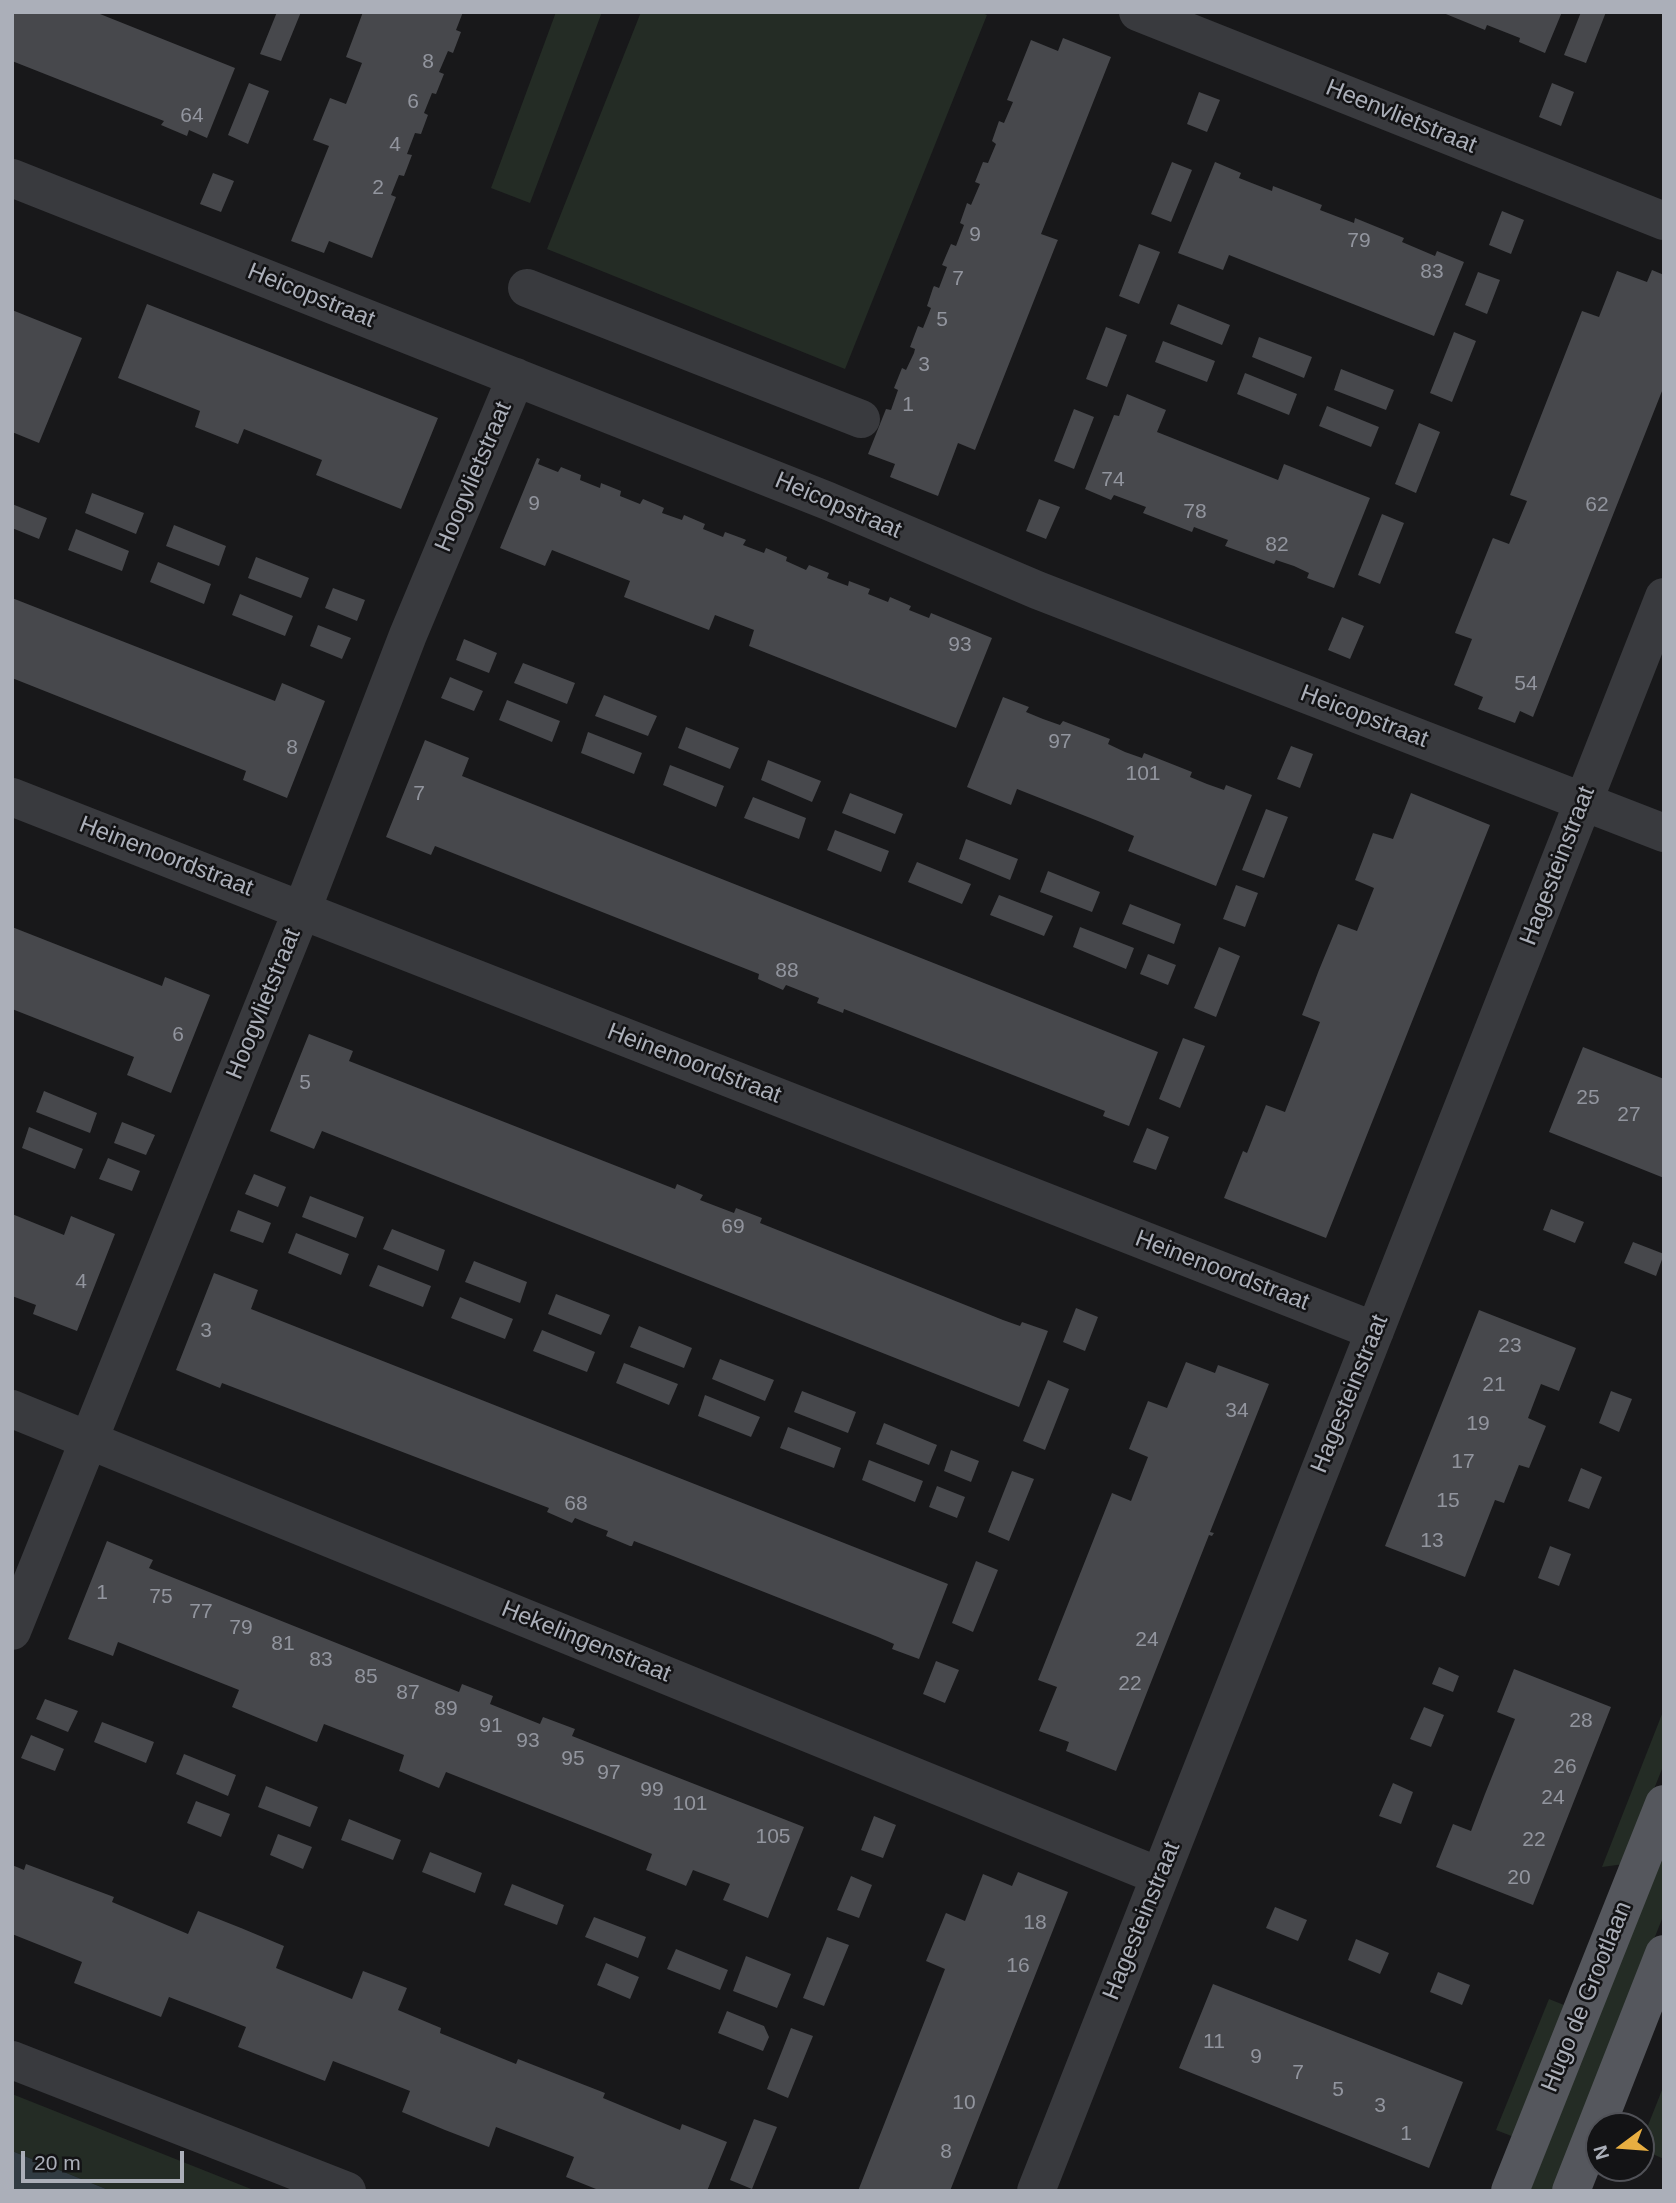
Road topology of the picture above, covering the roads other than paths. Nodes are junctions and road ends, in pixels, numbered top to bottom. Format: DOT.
graph roads {
  1 [pos="1138,12"];
  2 [pos="12,178"];
  3 [pos="1664,221"];
  4 [pos="527,288"];
  5 [pos="516,377"];
  6 [pos="861,419"];
  7 [pos="1664,597"];
  8 [pos="12,797"];
  9 [pos="1583,801"];
  10 [pos="1664,833"];
  11 [pos="302,910"];
  12 [pos="1375,1331"];
  13 [pos="12,1409"];
  14 [pos="89,1439"];
  15 [pos="12,1631"];
  16 [pos="1664,1804"];
  17 [pos="1159,1876"];
  18 [pos="1664,1954"];
  19 [pos="12,2060"];
  20 [pos="347,2191"];
  21 [pos="1036,2191"];
  22 [pos="1510,2191"];
  23 [pos="1570,2191"];
  1 -- 3 [label="street, Heenvlietstraat"];
  2 -- 5 [label="street, Heicopstraat"];
  4 -- 6 [label="street"];
  5 -- 9 [label="street, Heicopstraat"];
  5 -- 11 [label="street, Hoogvlietstraat"];
  7 -- 9 [label="street, Hagesteinstraat"];
  8 -- 11 [label="street, Heinenoordstraat"];
  9 -- 10 [label="street, Heicopstraat"];
  9 -- 12 [label="street, Hagesteinstraat"];
  11 -- 12 [label="street, Heinenoordstraat"];
  11 -- 14 [label="street, Hoogvlietstraat"];
  12 -- 17 [label="street, Hagesteinstraat"];
  13 -- 14 [label="street, Hekelingenstraat"];
  14 -- 15 [label="street, Hoogvlietstraat"];
  14 -- 17 [label="street, Hekelingenstraat"];
  16 -- 22 [label="main road, Hugo de Grootlaan"];
  17 -- 21 [label="street, Hagesteinstraat"];
  18 -- 23 [label="main road"];
  19 -- 20 [label="street"];
}
